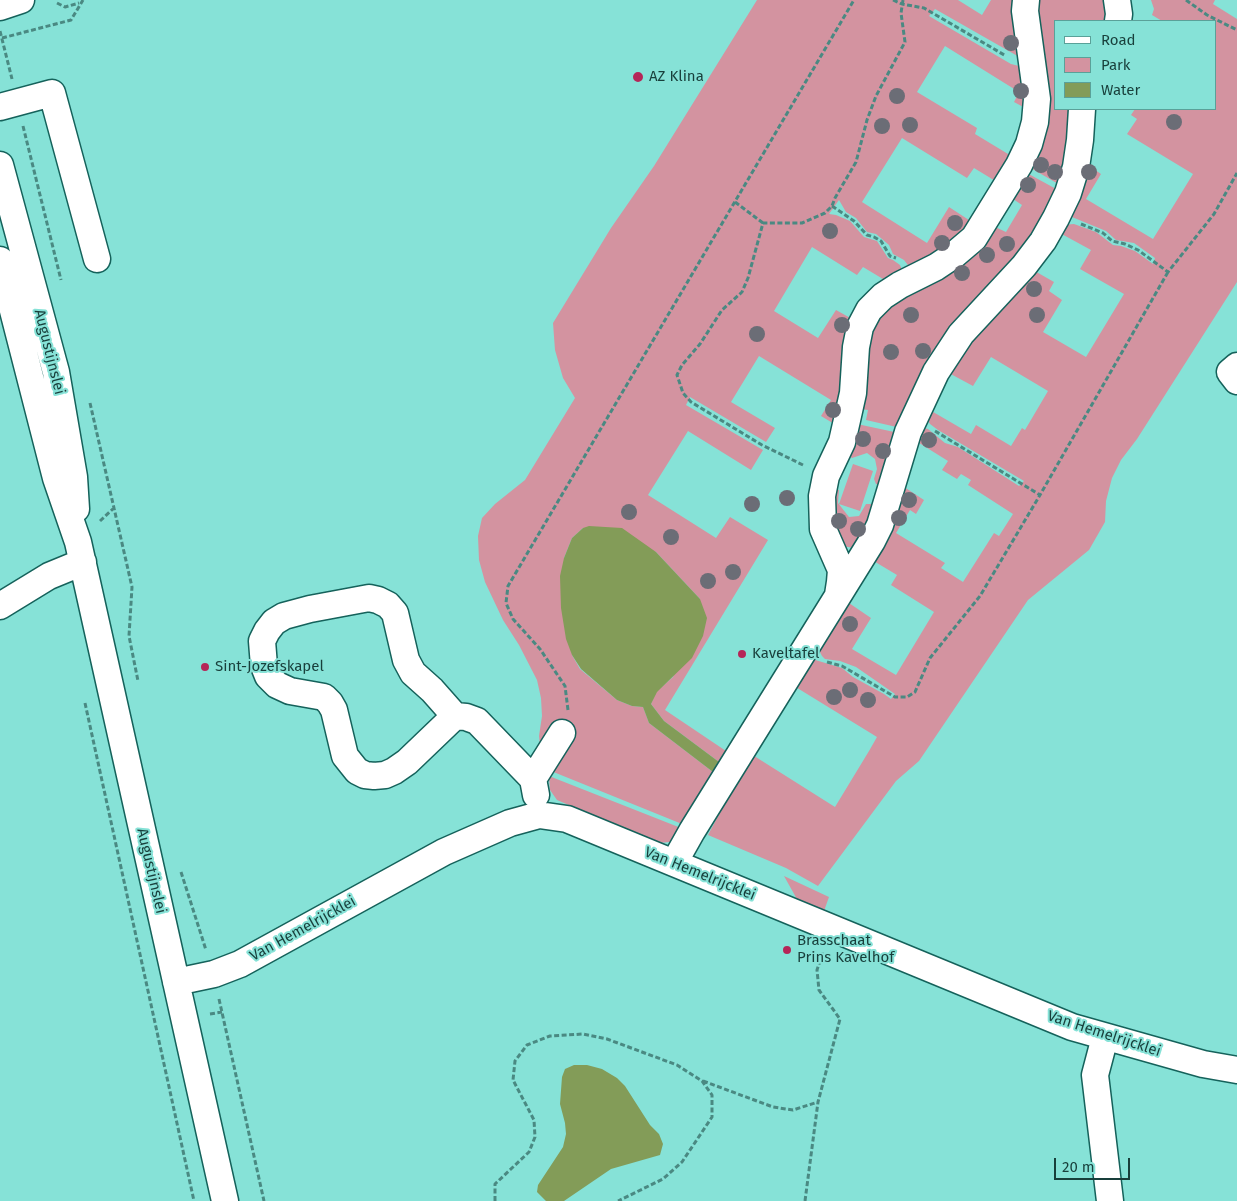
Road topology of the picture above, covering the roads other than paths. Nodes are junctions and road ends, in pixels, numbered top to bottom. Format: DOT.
graph roads {
  1 [pos="21,0"];
  2 [pos="1026,0"];
  3 [pos="1118,0"];
  4 [pos="0,8"];
  5 [pos="1118,20"];
  6 [pos="0,107"];
  7 [pos="1082,110"];
  8 [pos="0,166"];
  9 [pos="97,259"];
  10 [pos="0,260"];
  11 [pos="1237,366"];
  12 [pos="1237,381"];
  13 [pos="80,552"];
  14 [pos="838,595"];
  15 [pos="0,606"];
  16 [pos="455,716"];
  17 [pos="562,733"];
  18 [pos="533,779"];
  19 [pos="539,815"];
  20 [pos="674,863"];
  21 [pos="176,982"];
  22 [pos="1105,1037"];
  23 [pos="1237,1070"];
  24 [pos="225,1201"];
  25 [pos="1110,1201"];
  1 -- 4 [label="street"];
  2 -- 14 [label="street"];
  3 -- 5 [label="street"];
  6 -- 9 [label="street"];
  7 -- 14 [label="street"];
  8 -- 13 [label="street, Augustijnslei"];
  10 -- 13 [label="street, Augustijnslei"];
  11 -- 12 [label="street"];
  13 -- 15 [label="street"];
  13 -- 21 [label="street, Augustijnslei"];
  14 -- 20 [label="street"];
  16 -- 16 [label="street"];
  16 -- 18 [label="street"];
  17 -- 18 [label="street"];
  18 -- 19 [label="street"];
  19 -- 20 [label="street, Van Hemelrijcklei"];
  19 -- 21 [label="street, Van Hemelrijcklei"];
  20 -- 22 [label="street, Van Hemelrijcklei"];
  21 -- 24 [label="street, Augustijnslei"];
  22 -- 23 [label="street, Van Hemelrijcklei"];
  22 -- 25 [label="street"];
}
